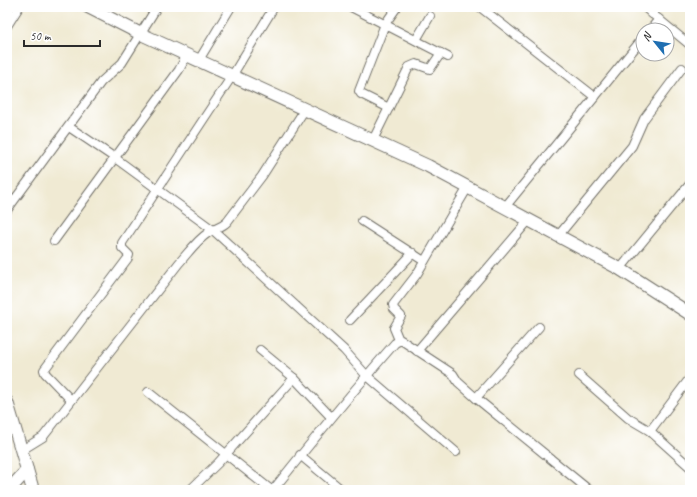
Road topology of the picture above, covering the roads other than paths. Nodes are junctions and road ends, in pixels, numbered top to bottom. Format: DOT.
graph roads {
  1 [pos="19,7"];
  2 [pos="88,7"];
  3 [pos="157,7"];
  4 [pos="231,7"];
  5 [pos="274,7"];
  6 [pos="351,7"];
  7 [pos="397,7"];
  8 [pos="480,7"];
  9 [pos="644,7"];
  10 [pos="655,10"];
  11 [pos="430,16"];
  12 [pos="659,19"];
  13 [pos="657,22"];
  14 [pos="385,24"];
  15 [pos="7,26"];
  16 [pos="141,34"];
  17 [pos="416,40"];
  18 [pos="690,45"];
  19 [pos="635,48"];
  20 [pos="187,55"];
  21 [pos="199,60"];
  22 [pos="682,68"];
  23 [pos="232,76"];
  24 [pos="595,97"];
  25 [pos="388,108"];
  26 [pos="305,109"];
  27 [pos="69,127"];
  28 [pos="373,140"];
  29 [pos="116,158"];
  30 [pos="690,184"];
  31 [pos="468,187"];
  32 [pos="158,188"];
  33 [pos="505,207"];
  34 [pos="7,210"];
  35 [pos="530,220"];
  36 [pos="362,221"];
  37 [pos="213,230"];
  38 [pos="558,236"];
  39 [pos="54,241"];
  40 [pos="413,253"];
  41 [pos="424,261"];
  42 [pos="620,269"];
  43 [pos="690,314"];
  44 [pos="350,320"];
  45 [pos="539,327"];
  46 [pos="399,340"];
  47 [pos="260,350"];
  48 [pos="417,351"];
  49 [pos="579,375"];
  50 [pos="366,376"];
  51 [pos="294,378"];
  52 [pos="690,378"];
  53 [pos="148,392"];
  54 [pos="476,398"];
  55 [pos="71,400"];
  56 [pos="7,402"];
  57 [pos="331,417"];
  58 [pos="650,431"];
  59 [pos="22,450"];
  60 [pos="456,452"];
  61 [pos="226,454"];
  62 [pos="300,454"];
  63 [pos="690,467"];
  64 [pos="27,470"];
  65 [pos="9,490"];
  66 [pos="33,490"];
  67 [pos="190,490"];
  68 [pos="272,490"];
  69 [pos="342,490"];
  70 [pos="589,490"];
  1 -- 15 [label="street"];
  2 -- 16 [label="street"];
  3 -- 16 [label="street"];
  4 -- 21 [label="street"];
  5 -- 23 [label="street"];
  6 -- 14 [label="street"];
  7 -- 14 [label="street"];
  8 -- 24 [label="street"];
  9 -- 10 [label="street"];
  10 -- 12 [label="street"];
  11 -- 17 [label="street"];
  12 -- 13 [label="street"];
  12 -- 18 [label="street"];
  14 -- 17 [label="street"];
  14 -- 25 [label="street"];
  16 -- 20 [label="street"];
  16 -- 27 [label="street"];
  17 -- 25 [label="street"];
  19 -- 24 [label="street"];
  20 -- 21 [label="street"];
  20 -- 29 [label="street"];
  21 -- 23 [label="street"];
  22 -- 38 [label="street"];
  23 -- 26 [label="street"];
  23 -- 32 [label="street"];
  24 -- 33 [label="street"];
  25 -- 28 [label="street"];
  26 -- 28 [label="street"];
  26 -- 37 [label="street"];
  27 -- 29 [label="street"];
  27 -- 34 [label="street"];
  28 -- 31 [label="street"];
  29 -- 32 [label="street"];
  29 -- 39 [label="street"];
  30 -- 42 [label="street"];
  31 -- 33 [label="street"];
  31 -- 41 [label="street"];
  32 -- 37 [label="street"];
  32 -- 55 [label="street"];
  33 -- 35 [label="street"];
  35 -- 38 [label="street"];
  35 -- 48 [label="street"];
  36 -- 40 [label="street"];
  37 -- 50 [label="street"];
  37 -- 55 [label="street"];
  38 -- 42 [label="street"];
  40 -- 41 [label="street"];
  40 -- 44 [label="street"];
  41 -- 46 [label="street"];
  42 -- 43 [label="street"];
  45 -- 54 [label="street"];
  46 -- 48 [label="street"];
  46 -- 50 [label="street"];
  47 -- 51 [label="street"];
  48 -- 54 [label="street"];
  49 -- 58 [label="street"];
  50 -- 57 [label="street"];
  50 -- 60 [label="street"];
  51 -- 57 [label="street"];
  51 -- 61 [label="street"];
  52 -- 58 [label="street"];
  53 -- 61 [label="street"];
  54 -- 70 [label="street"];
  55 -- 59 [label="street"];
  56 -- 59 [label="street"];
  57 -- 62 [label="street"];
  58 -- 63 [label="street"];
  59 -- 64 [label="street"];
  61 -- 67 [label="street"];
  61 -- 68 [label="street"];
  62 -- 68 [label="street"];
  62 -- 69 [label="street"];
  64 -- 65 [label="street"];
  64 -- 66 [label="street"];
}
